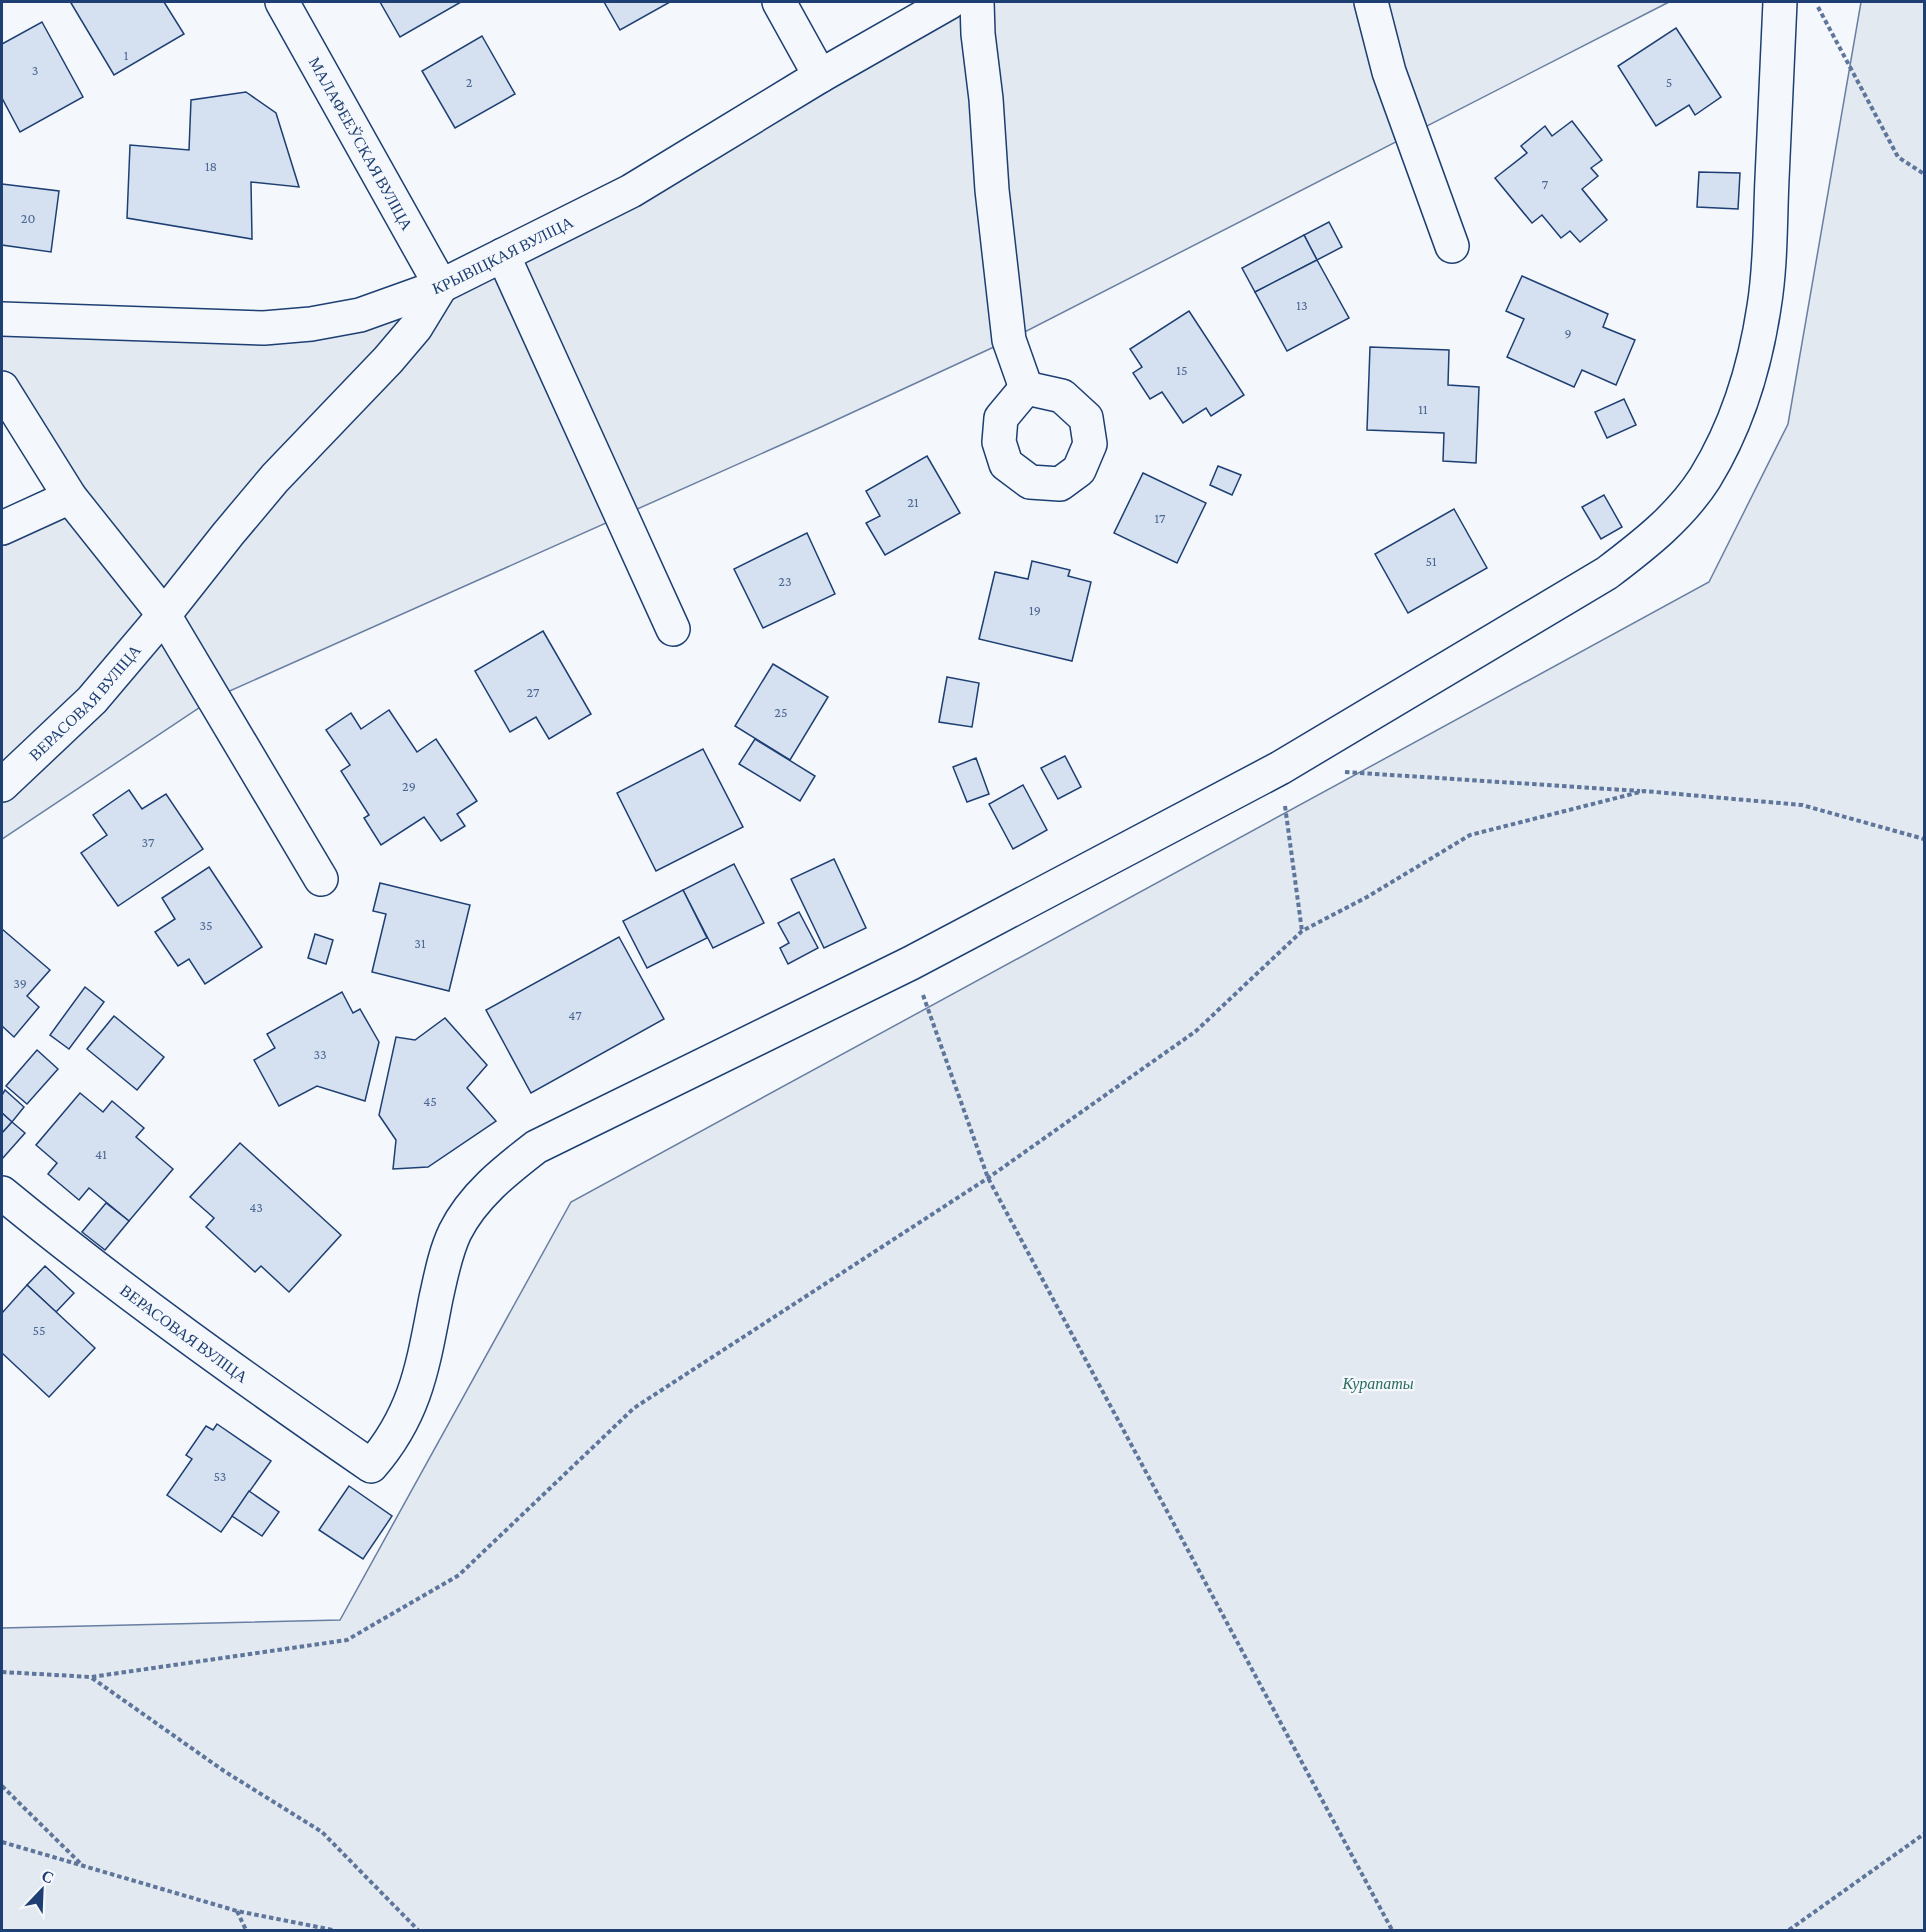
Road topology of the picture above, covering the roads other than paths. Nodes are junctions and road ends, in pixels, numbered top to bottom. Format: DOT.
graph roads {
  1 [pos="282,2"];
  2 [pos="780,2"];
  3 [pos="950,2"];
  4 [pos="977,2"];
  5 [pos="1371,2"];
  6 [pos="1780,2"];
  7 [pos="820,76"];
  8 [pos="1452,246"];
  9 [pos="504,255"];
  10 [pos="441,286"];
  11 [pos="2,319"];
  12 [pos="2,388"];
  13 [pos="1026,388"];
  14 [pos="69,497"];
  15 [pos="2,528"];
  16 [pos="164,615"];
  17 [pos="674,629"];
  18 [pos="2,785"];
  19 [pos="321,879"];
  20 [pos="2,1193"];
  1 -- 10 [label="street, МАЛАФЕЕЎСКАЯ ВУЛІЦА"];
  2 -- 7 [label="street"];
  3 -- 7 [label="street, КРЫВІЦКАЯ ВУЛІЦА"];
  4 -- 13 [label="street"];
  5 -- 8 [label="street"];
  6 -- 20 [label="street, ВЕРАСОВАЯ ВУЛІЦА"];
  7 -- 9 [label="street, КРЫВІЦКАЯ ВУЛІЦА"];
  9 -- 10 [label="street, КРЫВІЦКАЯ ВУЛІЦА"];
  9 -- 17 [label="street"];
  10 -- 11 [label="street, КРЫВІЦКАЯ ВУЛІЦА"];
  10 -- 16 [label="street, ВЕРАСОВАЯ ВУЛІЦА"];
  12 -- 14 [label="street"];
  14 -- 15 [label="street"];
  14 -- 16 [label="street"];
  16 -- 18 [label="street, ВЕРАСОВАЯ ВУЛІЦА"];
  16 -- 19 [label="street"];
}
